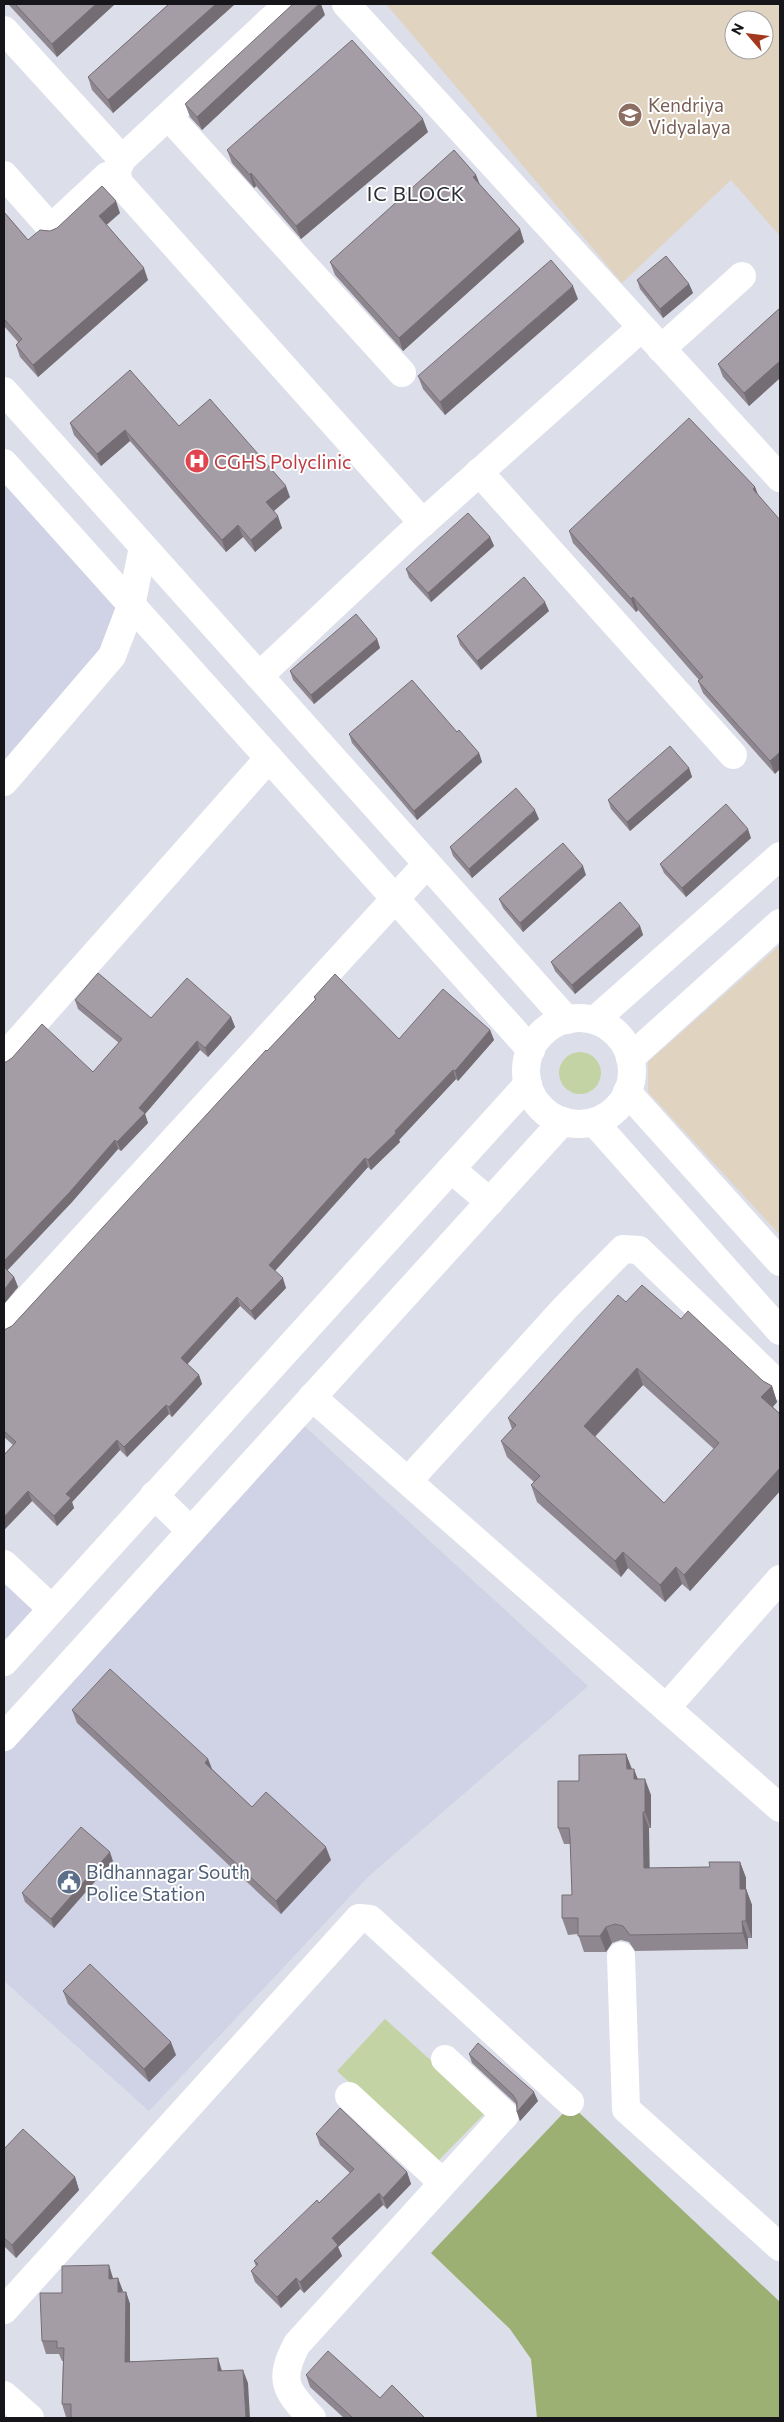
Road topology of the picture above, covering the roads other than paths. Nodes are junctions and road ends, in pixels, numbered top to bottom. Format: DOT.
graph roads {
  1 [pos="288,4"];
  2 [pos="346,4"];
  3 [pos="4,30"];
  4 [pos="169,117"];
  5 [pos="119,166"];
  6 [pos="4,175"];
  7 [pos="742,276"];
  8 [pos="641,328"];
  9 [pos="660,349"];
  10 [pos="402,373"];
  11 [pos="4,391"];
  12 [pos="4,463"];
  13 [pos="479,472"];
  14 [pos="780,478"];
  15 [pos="423,522"];
  16 [pos="143,547"];
  17 [pos="131,606"];
  18 [pos="259,676"];
  19 [pos="732,755"];
  20 [pos="270,758"];
  21 [pos="4,782"];
  22 [pos="780,856"];
  23 [pos="427,864"];
  24 [pos="395,898"];
  25 [pos="780,923"];
  26 [pos="567,1020"];
  27 [pos="595,1020"];
  28 [pos="531,1050"];
  29 [pos="4,1056"];
  30 [pos="630,1058"];
  31 [pos="528,1084"];
  32 [pos="627,1092"];
  33 [pos="564,1121"];
  34 [pos="594,1122"];
  35 [pos="451,1169"];
  36 [pos="490,1202"];
  37 [pos="780,1262"];
  38 [pos="4,1325"];
  39 [pos="780,1331"];
  40 [pos="780,1386"];
  41 [pos="312,1397"];
  42 [pos="408,1481"];
  43 [pos="154,1495"];
  44 [pos="191,1530"];
  45 [pos="4,1564"];
  46 [pos="780,1579"];
  47 [pos="52,1609"];
  48 [pos="4,1662"];
  49 [pos="666,1708"];
  50 [pos="4,1737"];
  51 [pos="780,1808"];
  52 [pos="621,1956"];
  53 [pos="445,2059"];
  54 [pos="349,2096"];
  55 [pos="570,2102"];
  56 [pos="442,2182"];
  57 [pos="780,2247"];
  58 [pos="4,2310"];
  59 [pos="4,2394"];
  60 [pos="30,2418"];
  61 [pos="312,2418"];
  1 -- 4 [label="street"];
  2 -- 8 [label="street"];
  3 -- 5 [label="street"];
  4 -- 5 [label="street"];
  4 -- 10 [label="street"];
  5 -- 6 [label="street"];
  5 -- 15 [label="street"];
  7 -- 9 [label="street"];
  8 -- 9 [label="street"];
  8 -- 13 [label="street"];
  9 -- 14 [label="street"];
  11 -- 16 [label="street"];
  12 -- 17 [label="street"];
  13 -- 15 [label="street"];
  13 -- 19 [label="street"];
  15 -- 18 [label="street"];
  16 -- 17 [label="street"];
  16 -- 18 [label="street"];
  17 -- 20 [label="street"];
  17 -- 21 [label="street"];
  18 -- 23 [label="street"];
  20 -- 24 [label="street"];
  20 -- 29 [label="street"];
  22 -- 27 [label="street"];
  23 -- 24 [label="street"];
  23 -- 26 [label="street"];
  24 -- 28 [label="street"];
  24 -- 38 [label="street"];
  25 -- 30 [label="street"];
  26 -- 27 [label="street"];
  26 -- 28 [label="street"];
  27 -- 30 [label="street"];
  28 -- 31 [label="street"];
  30 -- 32 [label="street"];
  31 -- 33 [label="street"];
  31 -- 35 [label="street"];
  32 -- 34 [label="street"];
  32 -- 37 [label="street"];
  33 -- 34 [label="street"];
  33 -- 36 [label="street"];
  34 -- 39 [label="street"];
  35 -- 36 [label="street"];
  35 -- 43 [label="street"];
  36 -- 41 [label="street"];
  40 -- 42 [label="street"];
  41 -- 42 [label="street"];
  41 -- 44 [label="street"];
  42 -- 49 [label="street"];
  43 -- 44 [label="street"];
  43 -- 47 [label="street"];
  44 -- 50 [label="street"];
  45 -- 47 [label="street"];
  46 -- 49 [label="street"];
  47 -- 48 [label="street"];
  49 -- 51 [label="street"];
  52 -- 57 [label="street"];
  53 -- 56 [label="street"];
  54 -- 56 [label="street"];
  55 -- 58 [label="street"];
  56 -- 61 [label="street"];
  59 -- 60 [label="street"];
}
